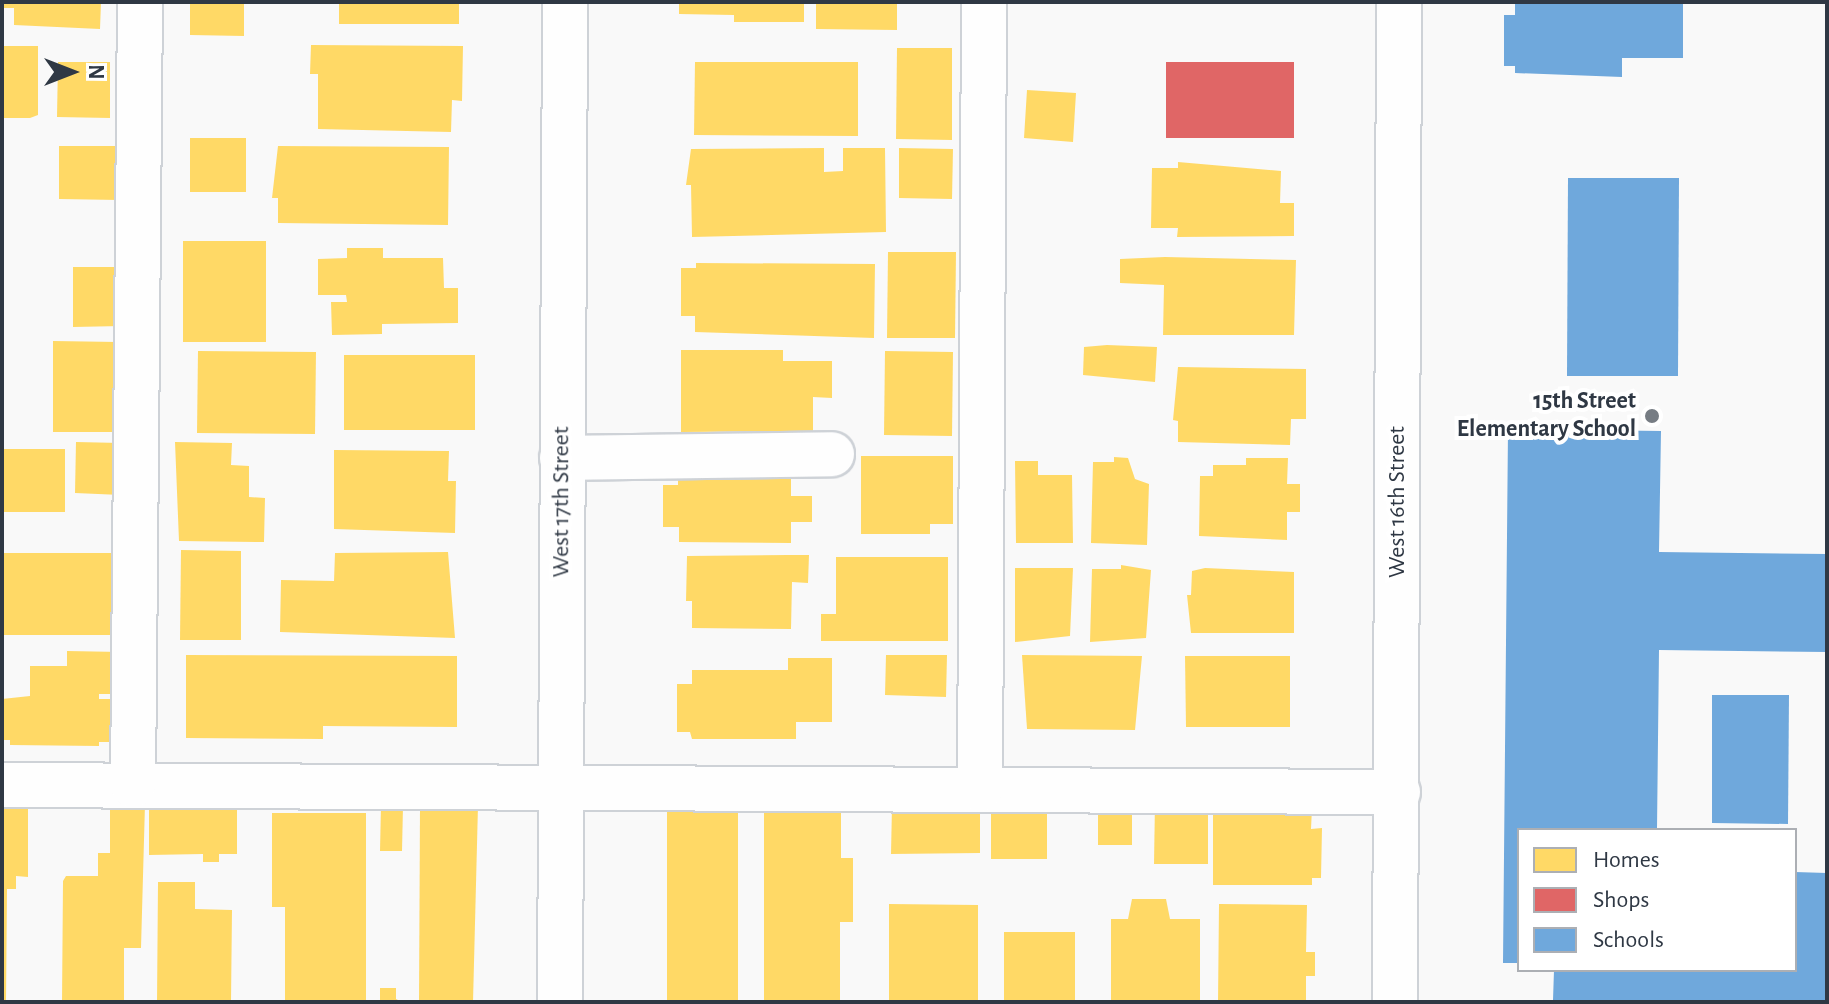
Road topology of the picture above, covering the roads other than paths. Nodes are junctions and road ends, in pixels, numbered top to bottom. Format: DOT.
graph roads {
  1 [pos="140,2"];
  2 [pos="565,2"];
  3 [pos="984,2"];
  4 [pos="1399,2"];
  5 [pos="832,454"];
  6 [pos="562,458"];
  7 [pos="2,785"];
  8 [pos="133,785"];
  9 [pos="562,785"];
  10 [pos="980,789"];
  11 [pos="1398,792"];
  12 [pos="560,1002"];
  13 [pos="1395,1002"];
  1 -- 8 [label="street"];
  2 -- 6 [label="street, West 17th Street"];
  3 -- 10 [label="street"];
  4 -- 11 [label="street, West 16th Street"];
  5 -- 6 [label="street"];
  6 -- 9 [label="street, West 17th Street"];
  7 -- 8 [label="street"];
  8 -- 9 [label="street"];
  9 -- 10 [label="street"];
  9 -- 12 [label="street, West 17th Street"];
  10 -- 11 [label="street"];
  11 -- 13 [label="street, West 16th Street"];
}
